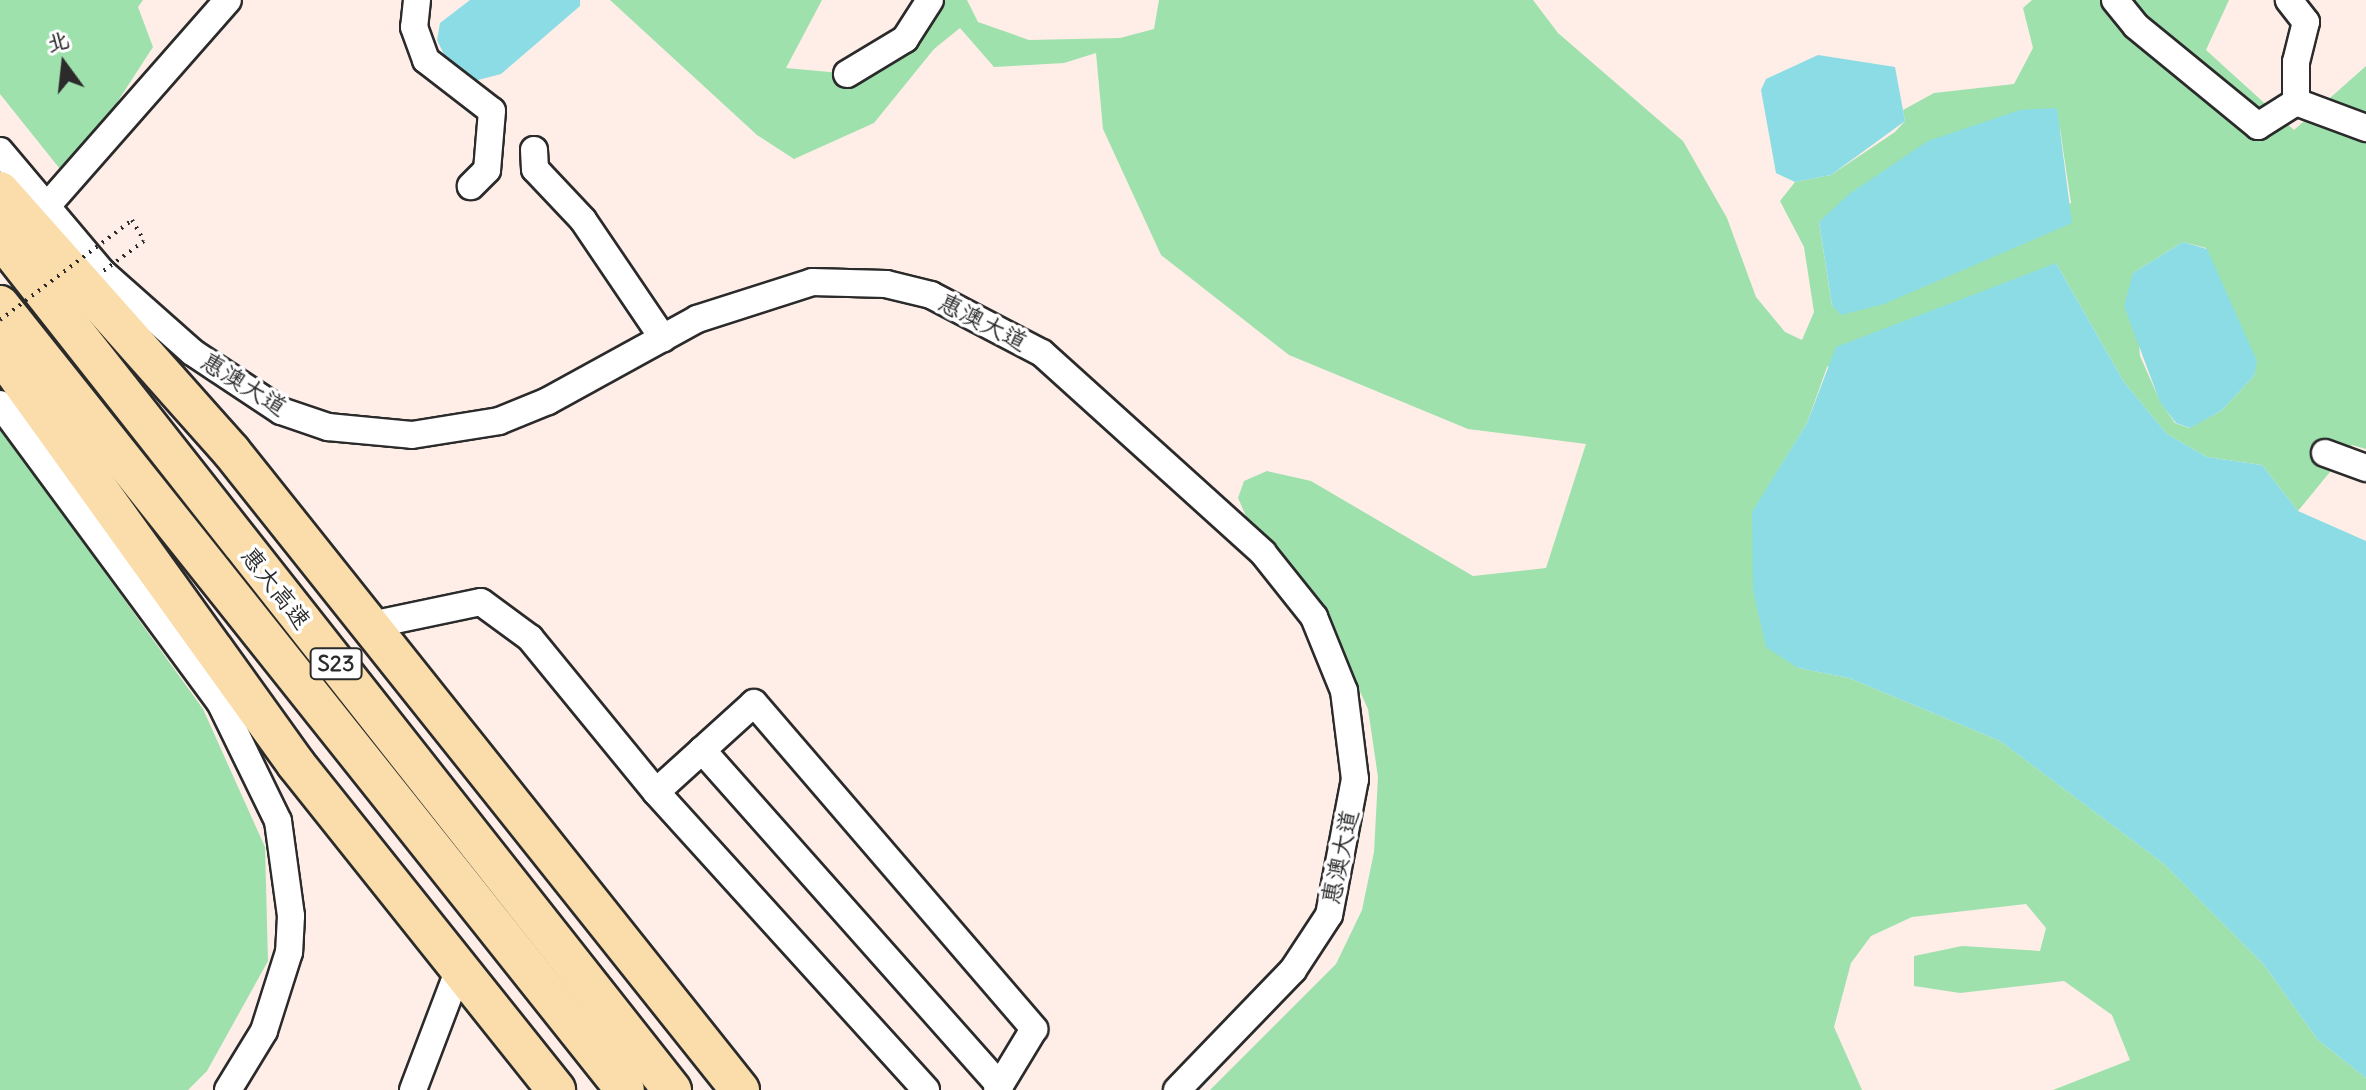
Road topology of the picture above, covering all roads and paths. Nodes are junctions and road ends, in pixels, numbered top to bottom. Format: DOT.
graph roads {
  1 [pos="228,0"];
  2 [pos="417,0"];
  3 [pos="930,0"];
  4 [pos="2115,0"];
  5 [pos="2289,0"];
  6 [pos="847,74"];
  7 [pos="2296,102"];
  8 [pos="2366,128"];
  9 [pos="534,150"];
  10 [pos="0,151"];
  11 [pos="471,186"];
  12 [pos="0,191"];
  13 [pos="47,206"];
  14 [pos="0,237"];
  15 [pos="102,272"];
  16 [pos="0,305"];
  17 [pos="0,320"];
  18 [pos="663,338"];
  19 [pos="0,352"];
  20 [pos="0,404"];
  21 [pos="2325,453"];
  22 [pos="2366,468"];
  23 [pos="371,625"];
  24 [pos="702,750"];
  25 [pos="656,792"];
  26 [pos="459,969"];
  27 [pos="418,1079"];
  28 [pos="999,1088"];
  29 [pos="228,1090"];
  30 [pos="440,1090"];
  31 [pos="556,1090"];
  32 [pos="625,1090"];
  33 [pos="672,1090"];
  34 [pos="740,1090"];
  35 [pos="926,1090"];
  36 [pos="1177,1090"];
  1 -- 13 [label="street"];
  2 -- 11 [label="street"];
  3 -- 6 [label="street"];
  4 -- 7 [label="street"];
  5 -- 7 [label="street"];
  7 -- 8 [label="street"];
  9 -- 18 [label="street"];
  10 -- 13 [label="street, 惠澳大道"];
  12 -- 23 [label="highway"];
  13 -- 15 [label="street, 惠澳大道"];
  14 -- 33 [label="highway, 惠大高速 / S23"];
  15 -- 17 [label="path, bridge"];
  15 -- 18 [label="street, 惠澳大道"];
  16 -- 32 [label="highway, 惠大高速 / S23"];
  18 -- 36 [label="street, 惠澳大道"];
  19 -- 26 [label="highway"];
  20 -- 29 [label="street"];
  21 -- 22 [label="street"];
  23 -- 25 [label="street"];
  23 -- 34 [label="highway"];
  24 -- 25 [label="street"];
  24 -- 28 [label="street"];
  24 -- 28 [label="street"];
  25 -- 35 [label="street"];
  26 -- 27 [label="street"];
  26 -- 31 [label="highway"];
  27 -- 30 [label="street"];
}
